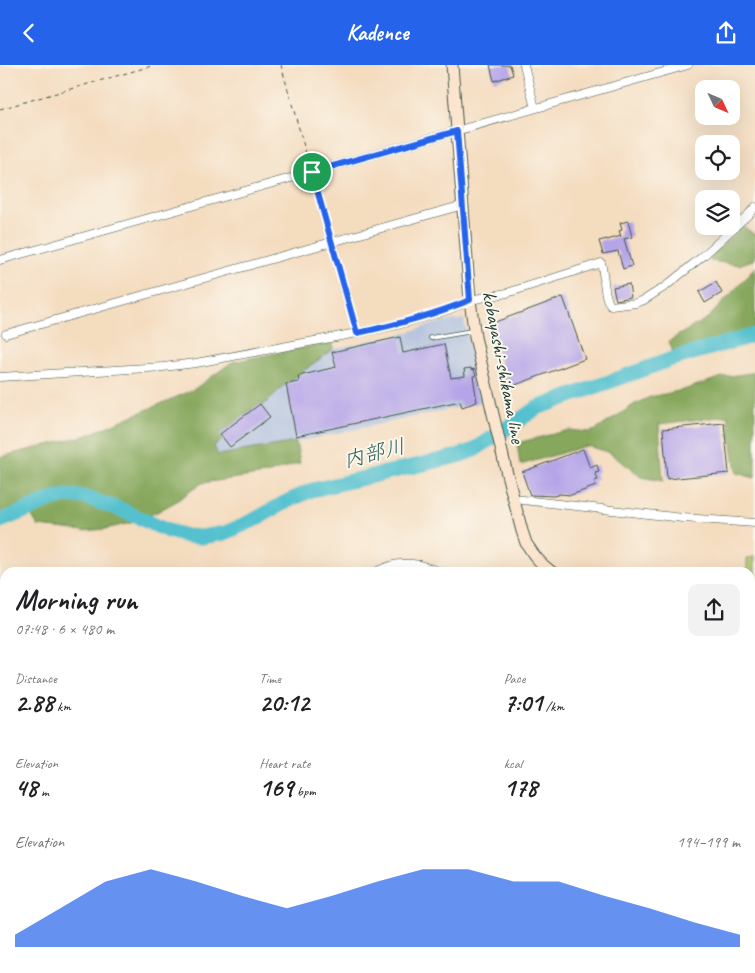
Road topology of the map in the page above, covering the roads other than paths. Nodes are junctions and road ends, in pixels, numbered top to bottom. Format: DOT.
graph roads {
  1 [pos="452,65"];
  2 [pos="524,65"];
  3 [pos="688,65"];
  4 [pos="535,108"];
  5 [pos="457,131"];
  6 [pos="463,205"];
  7 [pos="755,207"];
  8 [pos="0,260"];
  9 [pos="470,300"];
  10 [pos="474,331"];
  11 [pos="6,335"];
  12 [pos="431,338"];
  13 [pos="0,377"];
  14 [pos="514,499"];
  15 [pos="755,523"];
  16 [pos="385,567"];
  17 [pos="415,567"];
  18 [pos="546,567"];
  1 -- 5 [label="main road, kobayashi-shikama line"];
  2 -- 4 [label="street"];
  3 -- 4 [label="street"];
  4 -- 5 [label="street"];
  5 -- 6 [label="main road, kobayashi-shikama line"];
  5 -- 8 [label="street"];
  6 -- 9 [label="main road, kobayashi-shikama line"];
  6 -- 11 [label="street"];
  7 -- 9 [label="street"];
  9 -- 10 [label="main road, kobayashi-shikama line"];
  9 -- 13 [label="street"];
  10 -- 12 [label="lane"];
  10 -- 14 [label="main road, kobayashi-shikama line"];
  14 -- 15 [label="street"];
  14 -- 18 [label="main road, kobayashi-shikama line"];
  16 -- 17 [label="street"];
}
